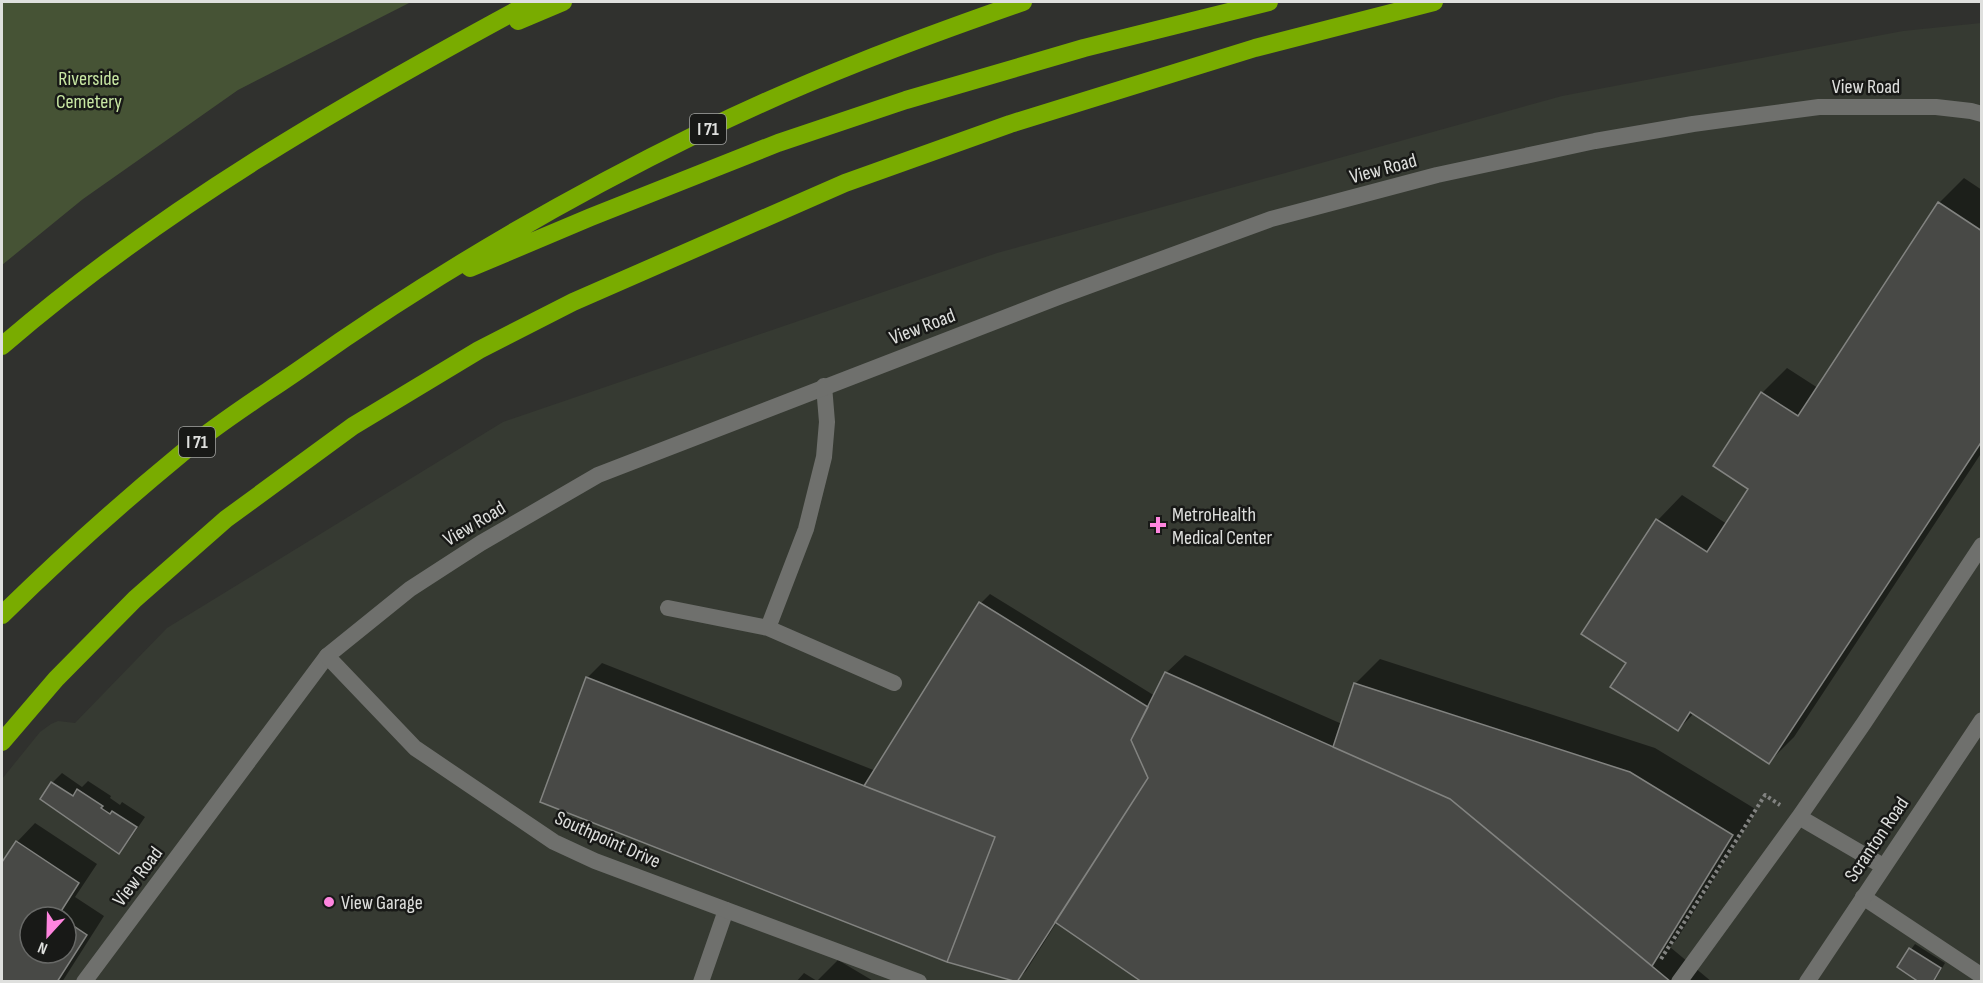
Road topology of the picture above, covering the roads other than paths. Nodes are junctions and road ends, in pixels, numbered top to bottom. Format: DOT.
graph roads {
  1 [pos="531,2"];
  2 [pos="563,2"];
  3 [pos="1023,2"];
  4 [pos="1269,2"];
  5 [pos="1434,2"];
  6 [pos="393,77"];
  7 [pos="1982,114"];
  8 [pos="411,293"];
  9 [pos="2,346"];
  10 [pos="824,386"];
  11 [pos="1982,545"];
  12 [pos="668,608"];
  13 [pos="2,615"];
  14 [pos="768,628"];
  15 [pos="327,656"];
  16 [pos="894,683"];
  17 [pos="1982,720"];
  18 [pos="2,742"];
  19 [pos="1799,817"];
  20 [pos="1883,866"];
  21 [pos="1863,897"];
  22 [pos="726,910"];
  23 [pos="1982,976"];
  24 [pos="84,981"];
  25 [pos="700,981"];
  26 [pos="919,981"];
  27 [pos="1679,981"];
  28 [pos="1807,981"];
  1 -- 6 [label="highway"];
  2 -- 6 [label="highway"];
  3 -- 8 [label="highway, I 71"];
  4 -- 8 [label="highway"];
  5 -- 18 [label="highway"];
  6 -- 9 [label="highway"];
  7 -- 10 [label="street, View Road"];
  8 -- 13 [label="highway, I 71"];
  10 -- 14 [label="street"];
  10 -- 15 [label="street, View Road"];
  11 -- 19 [label="street"];
  12 -- 14 [label="street"];
  14 -- 16 [label="street"];
  15 -- 22 [label="street, Southpoint Drive"];
  15 -- 24 [label="street, View Road"];
  17 -- 20 [label="street, Scranton Road"];
  19 -- 20 [label="street"];
  19 -- 27 [label="street"];
  20 -- 21 [label="street, Scranton Road"];
  21 -- 23 [label="street"];
  21 -- 28 [label="street, Scranton Road"];
  22 -- 25 [label="street"];
  22 -- 26 [label="street, Southpoint Drive"];
}
